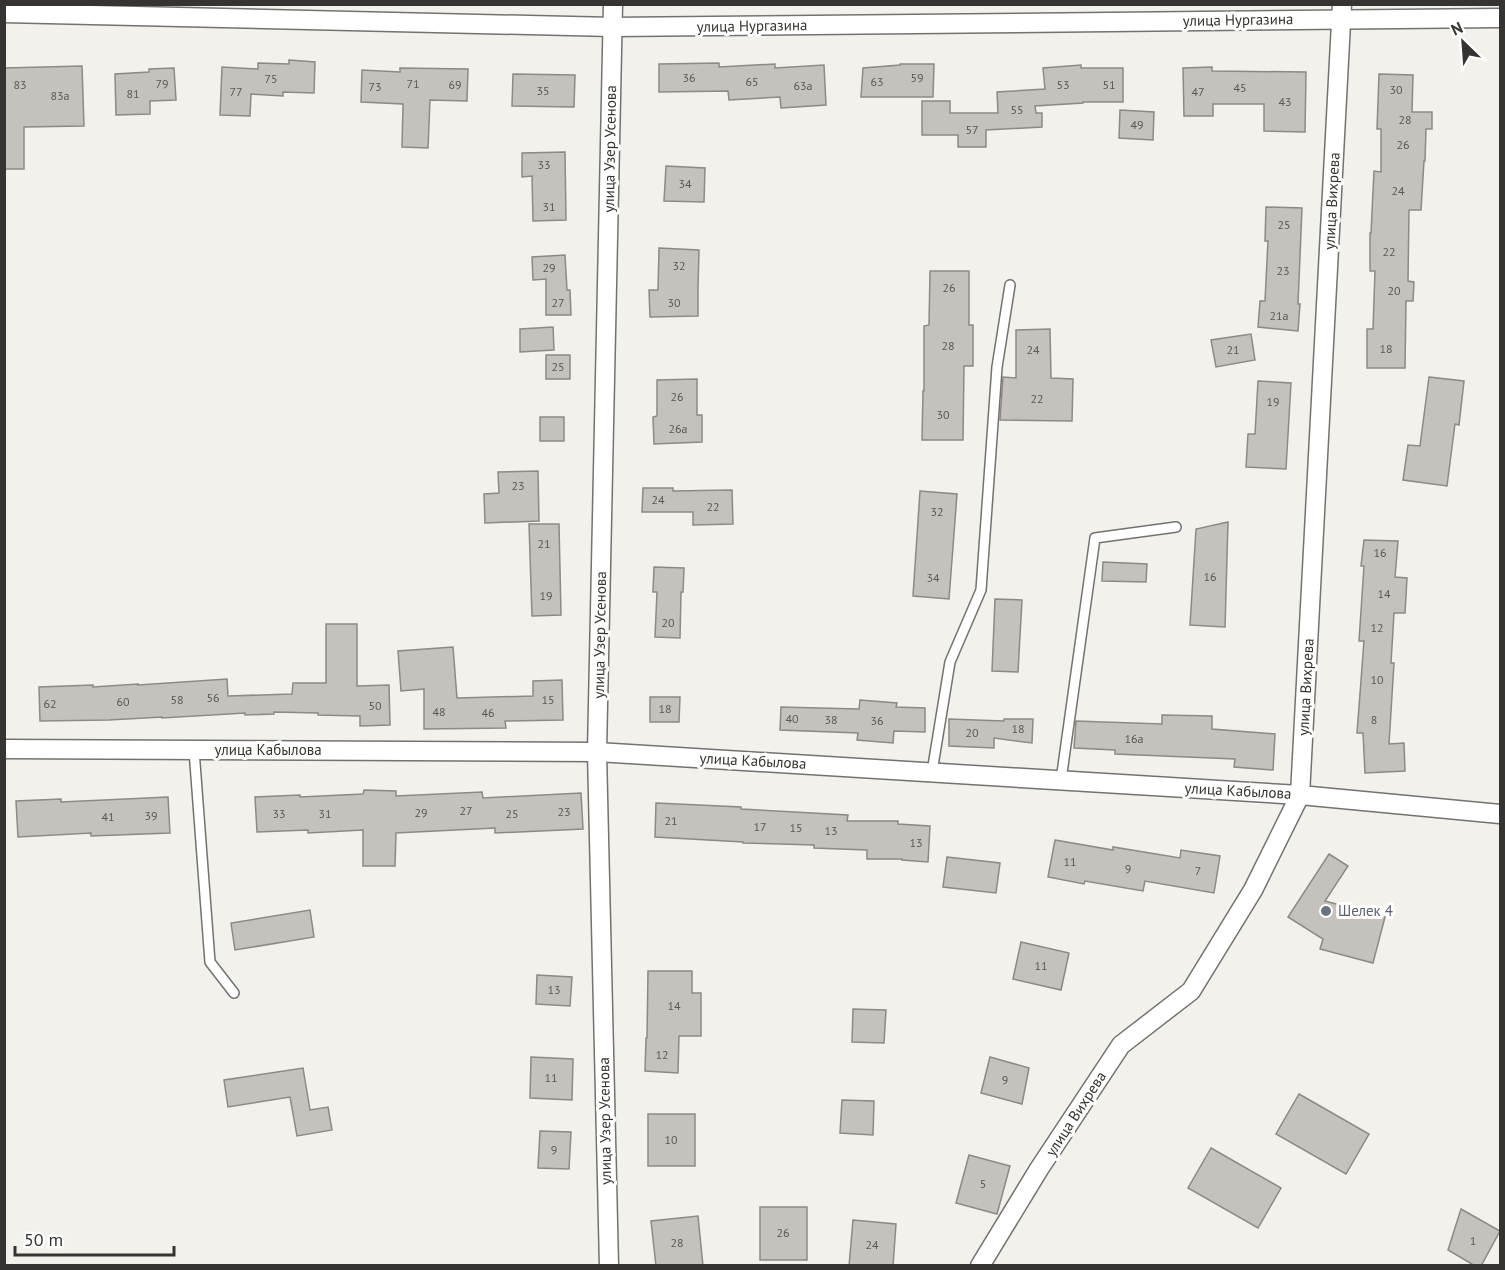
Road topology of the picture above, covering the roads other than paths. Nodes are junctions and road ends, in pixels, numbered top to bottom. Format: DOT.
graph roads {
  1 [pos="613,4"];
  2 [pos="1342,12"];
  3 [pos="4,13"];
  4 [pos="1500,18"];
  5 [pos="613,27"];
  6 [pos="1010,285"];
  7 [pos="1176,527"];
  8 [pos="4,749"];
  9 [pos="194,750"];
  10 [pos="597,752"];
  11 [pos="932,772"];
  12 [pos="1061,780"];
  13 [pos="1300,795"];
  14 [pos="1500,814"];
  15 [pos="234,993"];
  16 [pos="609,1266"];
  17 [pos="980,1266"];
  1 -- 5 [label="street, улица Узер Усенова"];
  2 -- 4 [label="street, улица Нургазина"];
  2 -- 5 [label="street, улица Нургазина"];
  2 -- 13 [label="street, улица Вихрева"];
  3 -- 5 [label="street, улица Нургазина"];
  5 -- 10 [label="street, улица Узер Усенова"];
  6 -- 11 [label="lane"];
  7 -- 12 [label="lane"];
  8 -- 9 [label="street, улица Кабылова"];
  9 -- 10 [label="street, улица Кабылова"];
  9 -- 15 [label="lane"];
  10 -- 11 [label="street, улица Кабылова"];
  10 -- 16 [label="street, улица Узер Усенова"];
  11 -- 12 [label="street, улица Кабылова"];
  12 -- 13 [label="street, улица Кабылова"];
  13 -- 14 [label="street, улица Кабылова"];
  13 -- 17 [label="street, улица Вихрева"];
}
